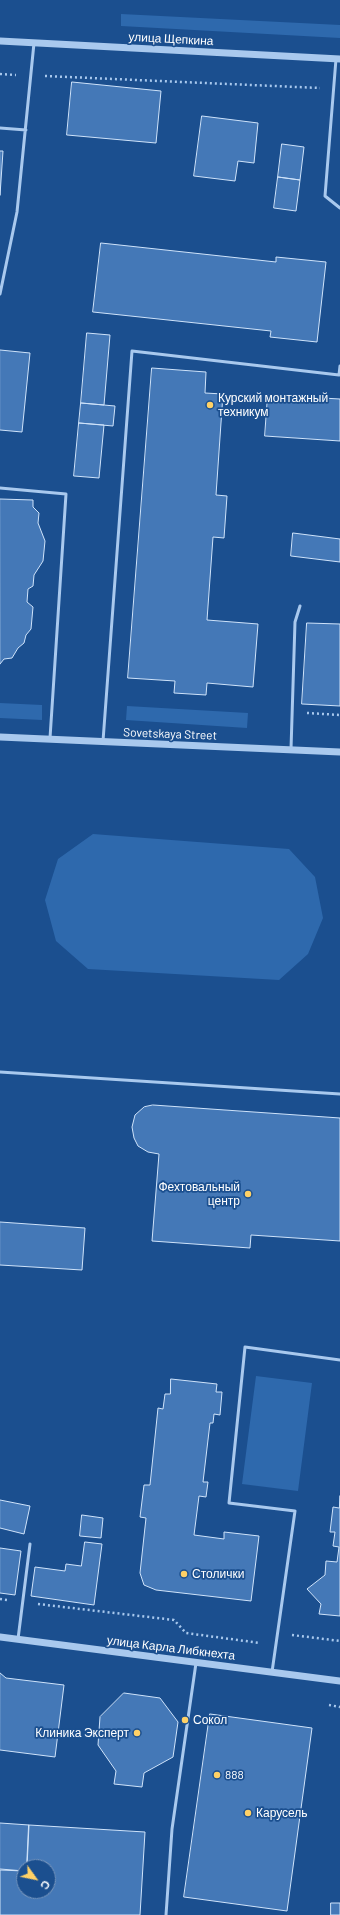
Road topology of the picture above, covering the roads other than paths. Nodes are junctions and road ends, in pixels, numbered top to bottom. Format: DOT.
graph roads {
  1 [pos="0,41"];
  2 [pos="34,43"];
  3 [pos="338,59"];
  4 [pos="0,128"];
  5 [pos="26,130"];
  6 [pos="340,208"];
  7 [pos="0,294"];
  8 [pos="340,366"];
  9 [pos="0,488"];
  10 [pos="300,606"];
  11 [pos="0,737"];
  12 [pos="50,740"];
  13 [pos="103,742"];
  14 [pos="291,750"];
  15 [pos="340,752"];
  16 [pos="0,1072"];
  17 [pos="340,1094"];
  18 [pos="340,1360"];
  19 [pos="30,1544"];
  20 [pos="0,1637"];
  21 [pos="18,1639"];
  22 [pos="196,1662"];
  23 [pos="272,1672"];
  24 [pos="340,1681"];
  25 [pos="166,1915"];
  1 -- 2 [label="street, улица Щепкина"];
  2 -- 3 [label="street, улица Щепкина"];
  2 -- 5 [label="lane"];
  3 -- 6 [label="lane"];
  4 -- 5 [label="lane"];
  5 -- 7 [label="lane"];
  8 -- 13 [label="lane"];
  9 -- 12 [label="lane"];
  10 -- 14 [label="lane"];
  11 -- 12 [label="street, Sovetskaya Street"];
  12 -- 13 [label="street, Sovetskaya Street"];
  13 -- 14 [label="street, Sovetskaya Street"];
  14 -- 15 [label="street, Sovetskaya Street"];
  16 -- 17 [label="lane"];
  18 -- 23 [label="lane"];
  19 -- 21 [label="lane"];
  20 -- 21 [label="street, улица Карла Либкнехта"];
  21 -- 22 [label="street, улица Карла Либкнехта"];
  22 -- 23 [label="street, улица Карла Либкнехта"];
  22 -- 25 [label="lane"];
  23 -- 24 [label="street, улица Карла Либкнехта"];
}
